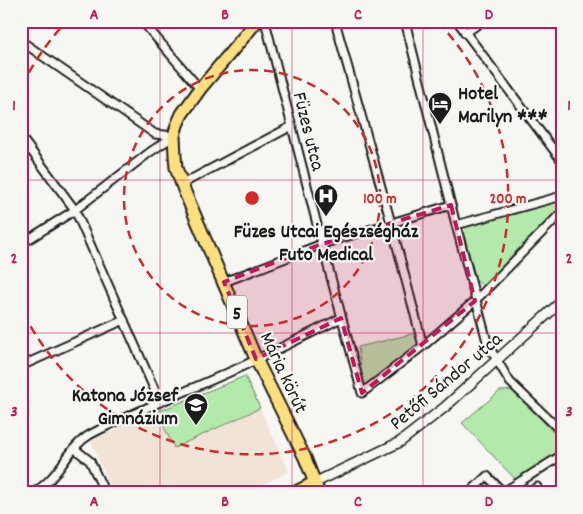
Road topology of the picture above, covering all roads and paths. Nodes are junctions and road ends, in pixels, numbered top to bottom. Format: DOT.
graph roads {
  1 [pos="142,21"];
  2 [pos="257,21"];
  3 [pos="266,21"];
  4 [pos="334,21"];
  5 [pos="405,21"];
  6 [pos="456,21"];
  7 [pos="483,21"];
  8 [pos="465,33"];
  9 [pos="21,41"];
  10 [pos="200,89"];
  11 [pos="292,126"];
  12 [pos="174,136"];
  13 [pos="21,137"];
  14 [pos="562,160"];
  15 [pos="182,184"];
  16 [pos="562,196"];
  17 [pos="451,205"];
  18 [pos="74,210"];
  19 [pos="562,212"];
  20 [pos="391,223"];
  21 [pos="456,225"];
  22 [pos="21,244"];
  23 [pos="322,244"];
  24 [pos="224,282"];
  25 [pos="475,301"];
  26 [pos="562,302"];
  27 [pos="341,318"];
  28 [pos="124,320"];
  29 [pos="423,346"];
  30 [pos="256,359"];
  31 [pos="496,360"];
  32 [pos="21,366"];
  33 [pos="160,402"];
  34 [pos="561,431"];
  35 [pos="75,449"];
  36 [pos="562,455"];
  37 [pos="316,488"];
  38 [pos="503,492"];
  39 [pos="32,493"];
  40 [pos="105,493"];
  41 [pos="294,493"];
  42 [pos="469,493"];
  43 [pos="528,493"];
  44 [pos="539,493"];
  1 -- 10 [label="street"];
  2 -- 10 [label="main road, 5"];
  3 -- 11 [label="street, Füzes utca"];
  4 -- 20 [label="street"];
  5 -- 17 [label="street"];
  6 -- 8 [label="street"];
  7 -- 8 [label="street"];
  8 -- 14 [label="street"];
  9 -- 12 [label="street"];
  10 -- 12 [label="main road, 5"];
  11 -- 15 [label="street"];
  11 -- 23 [label="street, Füzes utca"];
  12 -- 15 [label="main road, Mária körút / 5"];
  12 -- 18 [label="street"];
  13 -- 18 [label="street"];
  15 -- 24 [label="main road, Mária körút / 5"];
  16 -- 21 [label="street"];
  17 -- 20 [label="street"];
  17 -- 21 [label="street"];
  18 -- 22 [label="street"];
  18 -- 28 [label="street"];
  19 -- 25 [label="street"];
  20 -- 23 [label="street"];
  20 -- 29 [label="street"];
  21 -- 25 [label="street"];
  23 -- 24 [label="street"];
  23 -- 27 [label="street, Füzes utca"];
  24 -- 30 [label="main road, Mária körút / 5"];
  25 -- 29 [label="street"];
  25 -- 31 [label="street"];
  26 -- 31 [label="street, Petőfi Sándor utca"];
  27 -- 29 [label="street, Füzes utca"];
  27 -- 30 [label="street"];
  28 -- 32 [label="street"];
  28 -- 33 [label="street"];
  30 -- 33 [label="street"];
  30 -- 37 [label="main road, Mária körút / 5"];
  31 -- 34 [label="street"];
  31 -- 37 [label="street, Petőfi Sándor utca"];
  33 -- 35 [label="street"];
  35 -- 39 [label="street"];
  35 -- 40 [label="street"];
  36 -- 38 [label="street"];
  37 -- 41 [label="main road"];
  38 -- 42 [label="street"];
  43 -- 44 [label="street"];
}
